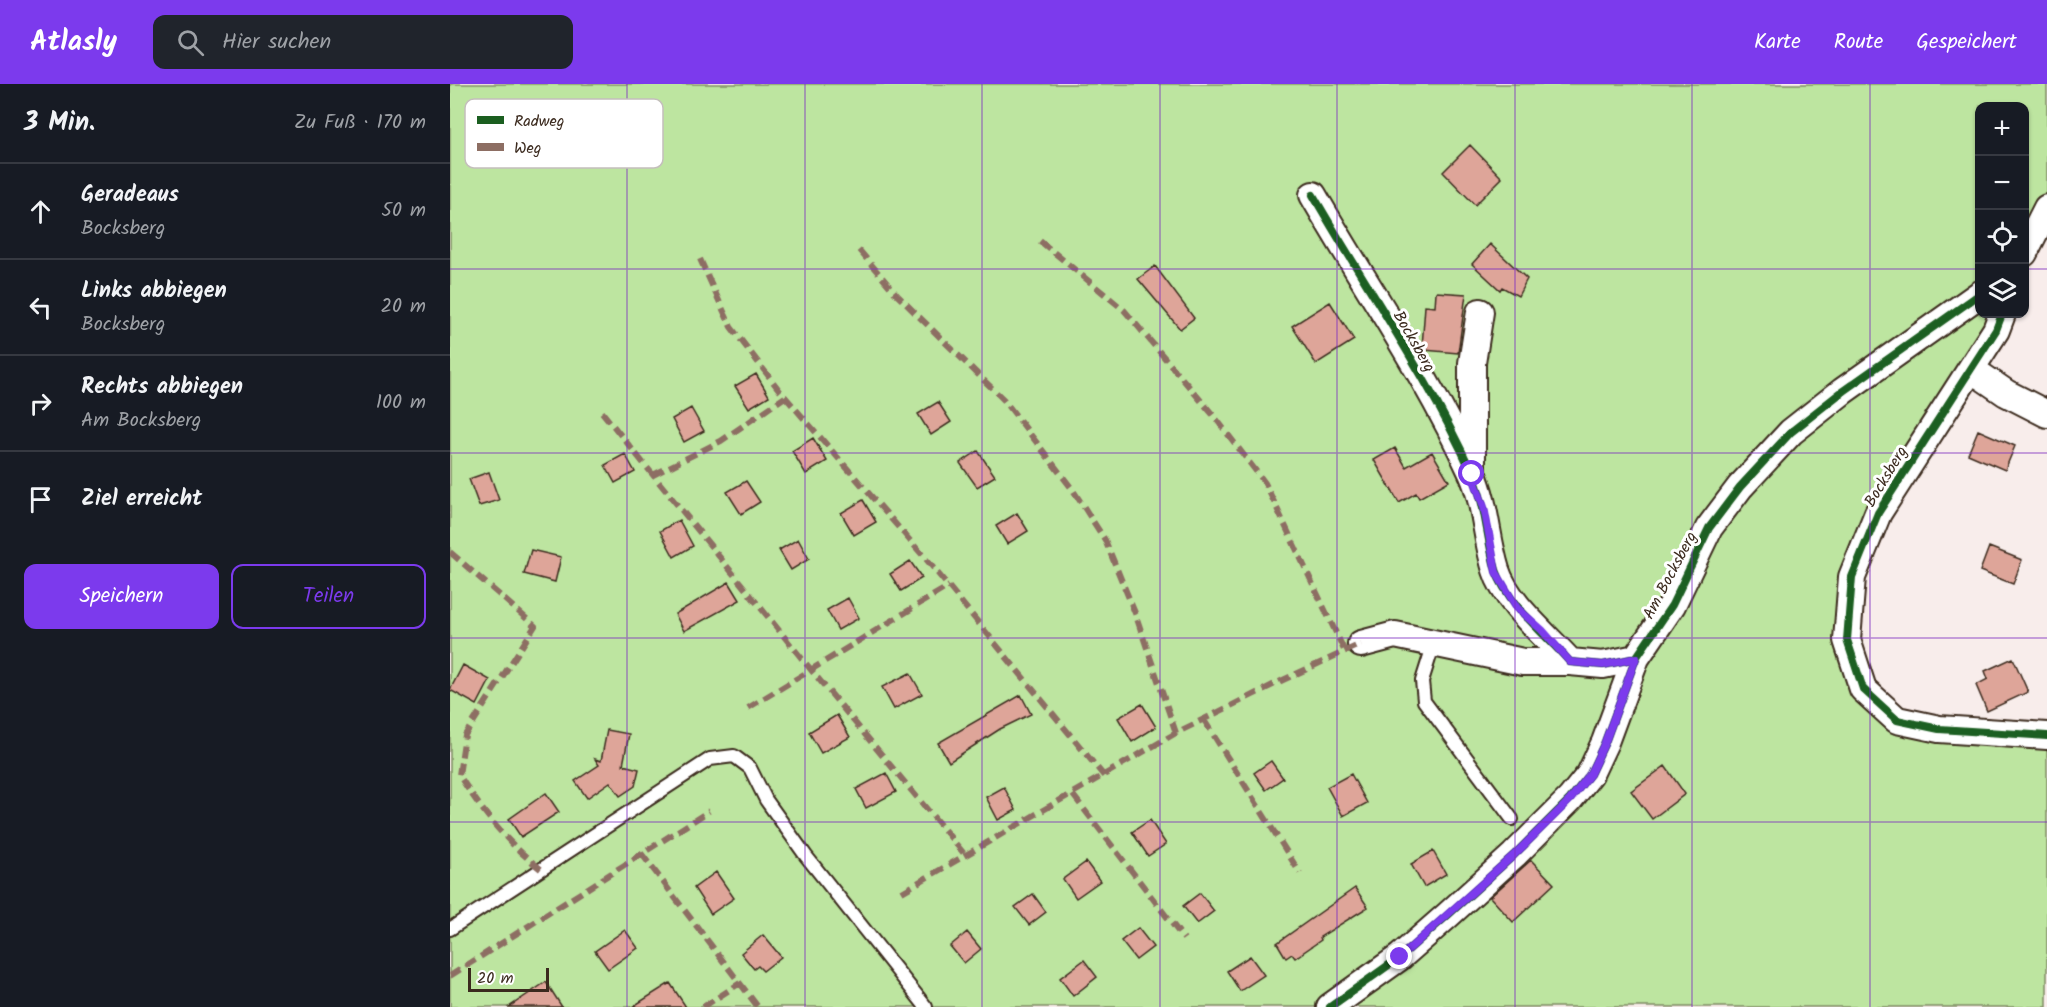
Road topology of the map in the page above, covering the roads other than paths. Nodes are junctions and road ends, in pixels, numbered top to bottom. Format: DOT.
graph roads {
  1 [pos="1313,195"];
  2 [pos="2047,208"];
  3 [pos="2029,244"];
  4 [pos="1975,298"];
  5 [pos="1480,312"];
  6 [pos="2000,318"];
  7 [pos="1971,369"];
  8 [pos="2047,414"];
  9 [pos="1472,474"];
  10 [pos="1434,643"];
  11 [pos="1361,644"];
  12 [pos="1636,658"];
  13 [pos="1570,662"];
  14 [pos="2047,736"];
  15 [pos="1512,819"];
  16 [pos="450,929"];
  17 [pos="926,1007"];
  18 [pos="1330,1007"];
  1 -- 9 [label="street, Bocksberg"];
  2 -- 3 [label="street"];
  4 -- 12 [label="street, Am Bocksberg"];
  5 -- 9 [label="street, Bocksberg"];
  6 -- 7 [label="street, Bocksberg"];
  7 -- 8 [label="street"];
  7 -- 14 [label="street, Bocksberg"];
  9 -- 13 [label="street, Bocksberg"];
  10 -- 11 [label="street"];
  10 -- 13 [label="street"];
  10 -- 15 [label="lane"];
  12 -- 13 [label="street"];
  12 -- 18 [label="street, Am Bocksberg"];
  16 -- 17 [label="lane"];
}
